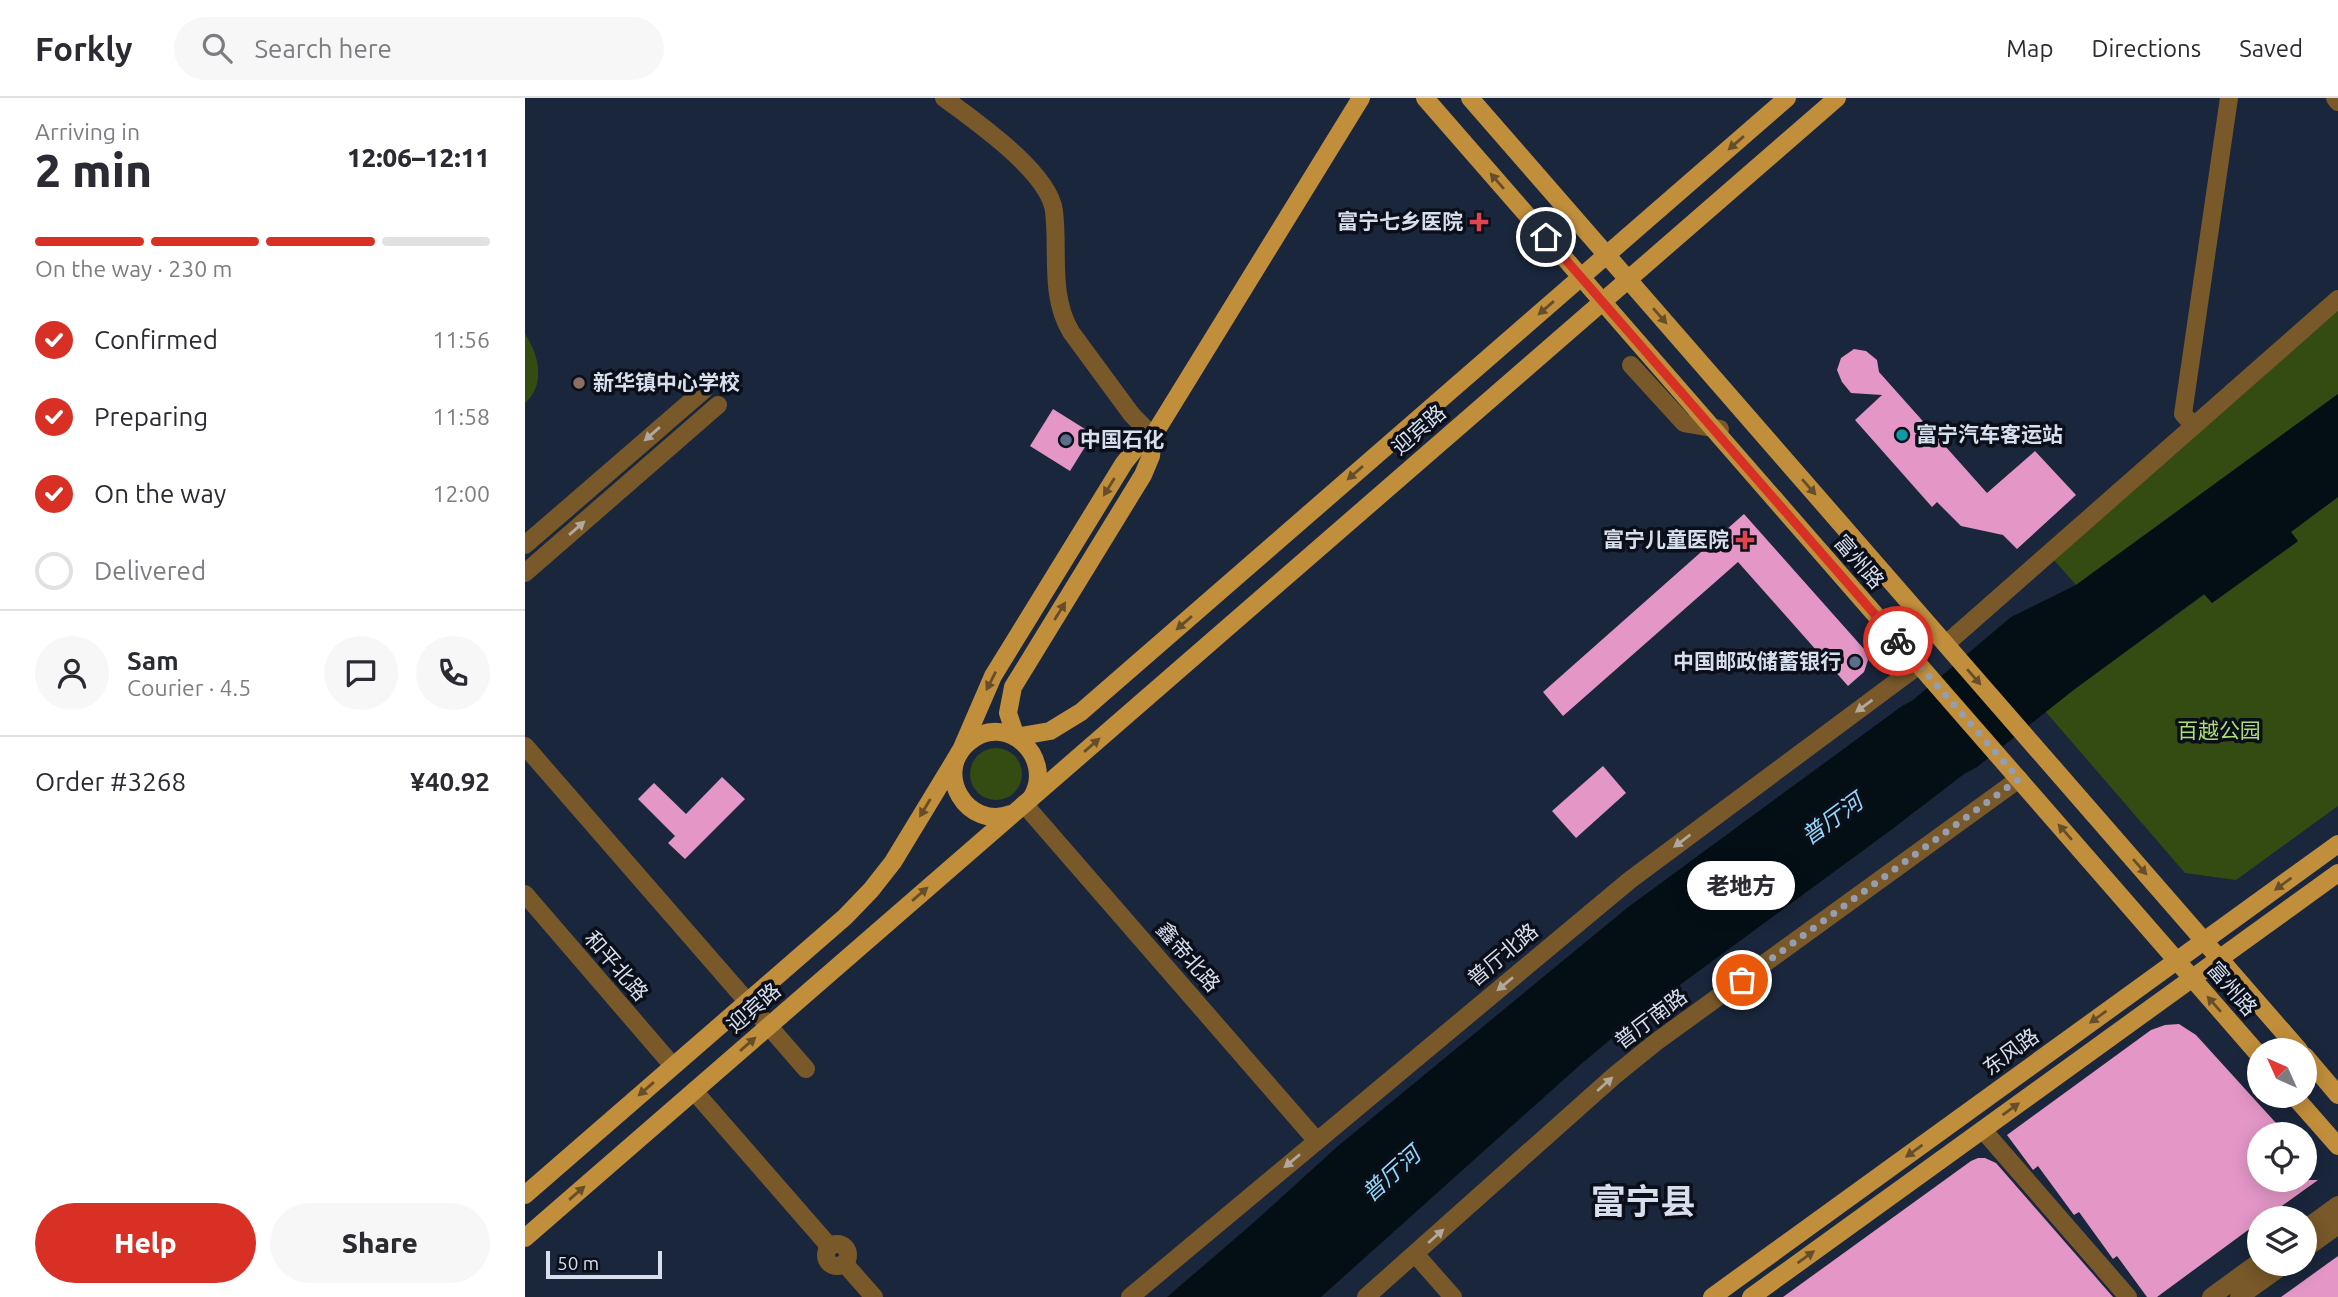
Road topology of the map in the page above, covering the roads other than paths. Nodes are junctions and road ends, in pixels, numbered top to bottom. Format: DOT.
graph roads {
  1 [pos="944,98"];
  2 [pos="1361,98"];
  3 [pos="1425,98"];
  4 [pos="1470,98"];
  5 [pos="1787,98"];
  6 [pos="1837,98"];
  7 [pos="2229,98"];
  8 [pos="1607,255"];
  9 [pos="1581,277"];
  10 [pos="1628,279"];
  11 [pos="2338,299"];
  12 [pos="1602,302"];
  13 [pos="1631,365"];
  14 [pos="704,390"];
  15 [pos="718,405"];
  16 [pos="2194,426"];
  17 [pos="1720,429"];
  18 [pos="1153,436"];
  19 [pos="525,545"];
  20 [pos="525,573"];
  21 [pos="1945,644"];
  22 [pos="1919,665"];
  23 [pos="1016,737"];
  24 [pos="525,746"];
  25 [pos="961,750"];
  26 [pos="2019,779"];
  27 [pos="1023,805"];
  28 [pos="2338,844"];
  29 [pos="2338,873"];
  30 [pos="525,894"];
  31 [pos="2204,941"];
  32 [pos="2219,958"];
  33 [pos="2177,961"];
  34 [pos="2192,978"];
  35 [pos="2289,1038"];
  36 [pos="2247,1041"];
  37 [pos="673,1066"];
  38 [pos="806,1069"];
  39 [pos="2317,1070"];
  40 [pos="694,1091"];
  41 [pos="2338,1095"];
  42 [pos="2305,1108"];
  43 [pos="1983,1130"];
  44 [pos="1317,1141"];
  45 [pos="2338,1146"];
  46 [pos="525,1195"];
  47 [pos="2338,1205"];
  48 [pos="2317,1220"];
  49 [pos="2338,1225"];
  50 [pos="525,1238"];
  51 [pos="2317,1240"];
  52 [pos="1416,1255"];
  53 [pos="2247,1271"];
  54 [pos="2268,1276"];
  55 [pos="874,1297"];
  56 [pos="1130,1297"];
  57 [pos="1366,1297"];
  58 [pos="1453,1297"];
  59 [pos="1712,1297"];
  60 [pos="1751,1297"];
  61 [pos="2128,1297"];
  62 [pos="2211,1297"];
  63 [pos="2239,1297"];
  1 -- 18 [label="street"];
  2 -- 18 [label="main road"];
  9 -- 3 [label="main road, 富州路, one-way"];
  4 -- 8 [label="main road, 富州路"];
  5 -- 8 [label="main road, 迎宾路, one-way"];
  6 -- 10 [label="main road, 迎宾路"];
  7 -- 16 [label="street"];
  8 -- 9 [label="main road, 迎宾路"];
  8 -- 10 [label="main road, 富州路"];
  9 -- 12 [label="main road, 富州路"];
  9 -- 23 [label="main road, 迎宾路, one-way"];
  10 -- 12 [label="main road, 迎宾路"];
  10 -- 21 [label="main road, 富州路, one-way"];
  11 -- 16 [label="street"];
  12 -- 22 [label="main road, 富州路"];
  27 -- 12 [label="main road, 迎宾路, one-way"];
  13 -- 17 [label="street"];
  14 -- 19 [label="street, one-way"];
  20 -- 15 [label="street, one-way"];
  16 -- 21 [label="street"];
  23 -- 18 [label="main road, one-way"];
  18 -- 25 [label="main road, one-way"];
  21 -- 31 [label="main road, 富州路, one-way"];
  22 -- 26 [label="main road, 富州路"];
  22 -- 44 [label="street, 普厅北路, one-way"];
  23 -- 25 [label="main road, 迎宾路"];
  23 -- 27 [label="main road"];
  24 -- 38 [label="street"];
  25 -- 27 [label="main road"];
  25 -- 37 [label="main road, 迎宾路, one-way"];
  33 -- 26 [label="main road, 富州路, one-way"];
  52 -- 26 [label="street, 普厅南路, one-way"];
  40 -- 27 [label="main road, 迎宾路, one-way"];
  27 -- 44 [label="street, 鑫帝北路"];
  28 -- 31 [label="main road, 东风路, one-way"];
  29 -- 32 [label="main road"];
  30 -- 37 [label="street, 和平北路"];
  31 -- 32 [label="main road, 富州路"];
  31 -- 33 [label="main road, 东风路"];
  32 -- 34 [label="main road"];
  32 -- 35 [label="main road, 富州路"];
  33 -- 34 [label="main road, 富州路"];
  33 -- 59 [label="main road, 东风路, one-way"];
  36 -- 34 [label="main road, 富州路, one-way"];
  43 -- 34 [label="main road, one-way"];
  37 -- 46 [label="main road, 迎宾路, one-way"];
  39 -- 41 [label="main road"];
  50 -- 40 [label="main road, 迎宾路, one-way"];
  40 -- 55 [label="street"];
  42 -- 45 [label="main road"];
  60 -- 43 [label="main road, one-way"];
  43 -- 61 [label="street"];
  44 -- 56 [label="street, 普厅北路, one-way"];
  47 -- 48 [label="street"];
  49 -- 51 [label="street"];
  52 -- 57 [label="street, 普厅南路"];
  52 -- 58 [label="street"];
  53 -- 62 [label="street"];
  54 -- 63 [label="street"];
}
